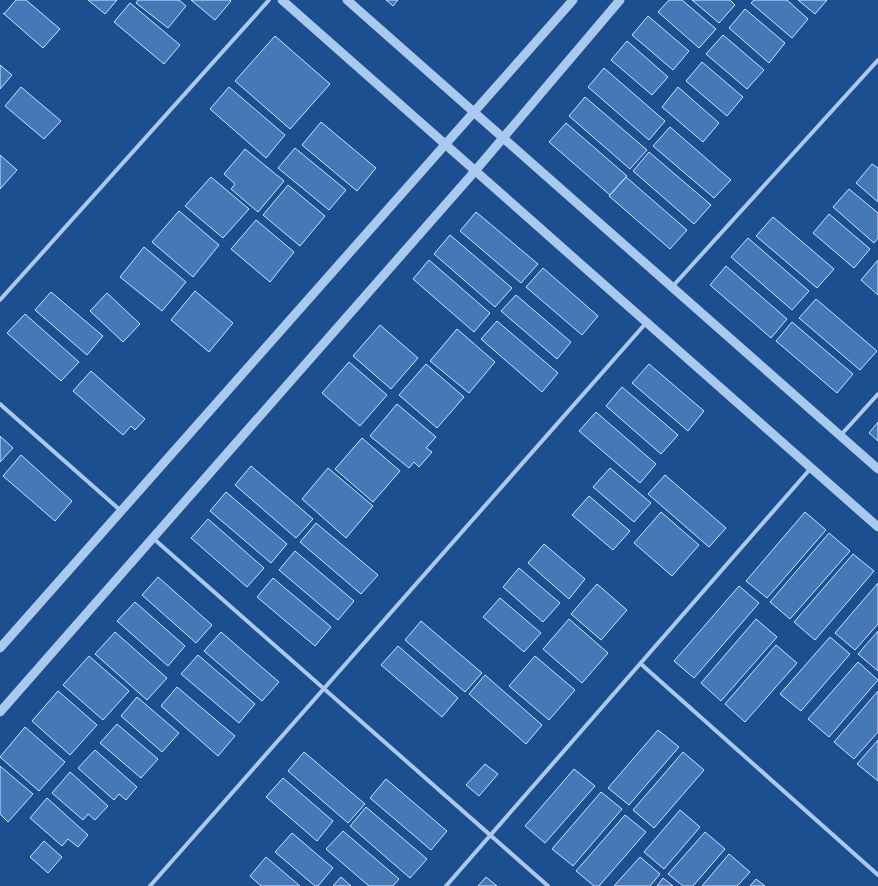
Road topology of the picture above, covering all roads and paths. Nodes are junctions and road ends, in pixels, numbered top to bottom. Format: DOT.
graph roads {
  1 [pos="269,0"];
  2 [pos="282,0"];
  3 [pos="347,0"];
  4 [pos="573,0"];
  5 [pos="620,0"];
  6 [pos="878,60"];
  7 [pos="474,112"];
  8 [pos="502,138"];
  9 [pos="445,144"];
  10 [pos="475,171"];
  11 [pos="672,287"];
  12 [pos="0,300"];
  13 [pos="646,322"];
  14 [pos="878,394"];
  15 [pos="0,404"];
  16 [pos="840,436"];
  17 [pos="812,468"];
  18 [pos="878,469"];
  19 [pos="121,510"];
  20 [pos="878,527"];
  21 [pos="153,538"];
  22 [pos="0,648"];
  23 [pos="641,664"];
  24 [pos="324,689"];
  25 [pos="0,712"];
  26 [pos="490,836"];
  27 [pos="878,875"];
  28 [pos="150,886"];
  29 [pos="446,886"];
  30 [pos="548,886"];
  1 -- 12 [label="lane"];
  2 -- 9 [label="street"];
  3 -- 7 [label="street"];
  4 -- 7 [label="street"];
  5 -- 8 [label="street"];
  6 -- 11 [label="lane"];
  7 -- 8 [label="street"];
  7 -- 9 [label="street"];
  8 -- 10 [label="street"];
  8 -- 11 [label="street"];
  9 -- 10 [label="street"];
  9 -- 19 [label="street"];
  10 -- 13 [label="street"];
  10 -- 21 [label="street"];
  11 -- 16 [label="street"];
  13 -- 17 [label="street"];
  13 -- 24 [label="lane"];
  14 -- 16 [label="lane"];
  15 -- 19 [label="lane"];
  16 -- 18 [label="street"];
  17 -- 20 [label="street"];
  17 -- 23 [label="lane"];
  19 -- 22 [label="street"];
  21 -- 24 [label="lane"];
  21 -- 25 [label="street"];
  23 -- 26 [label="lane"];
  23 -- 27 [label="lane"];
  24 -- 26 [label="lane"];
  24 -- 28 [label="lane"];
  26 -- 29 [label="lane"];
  26 -- 30 [label="lane"];
}
